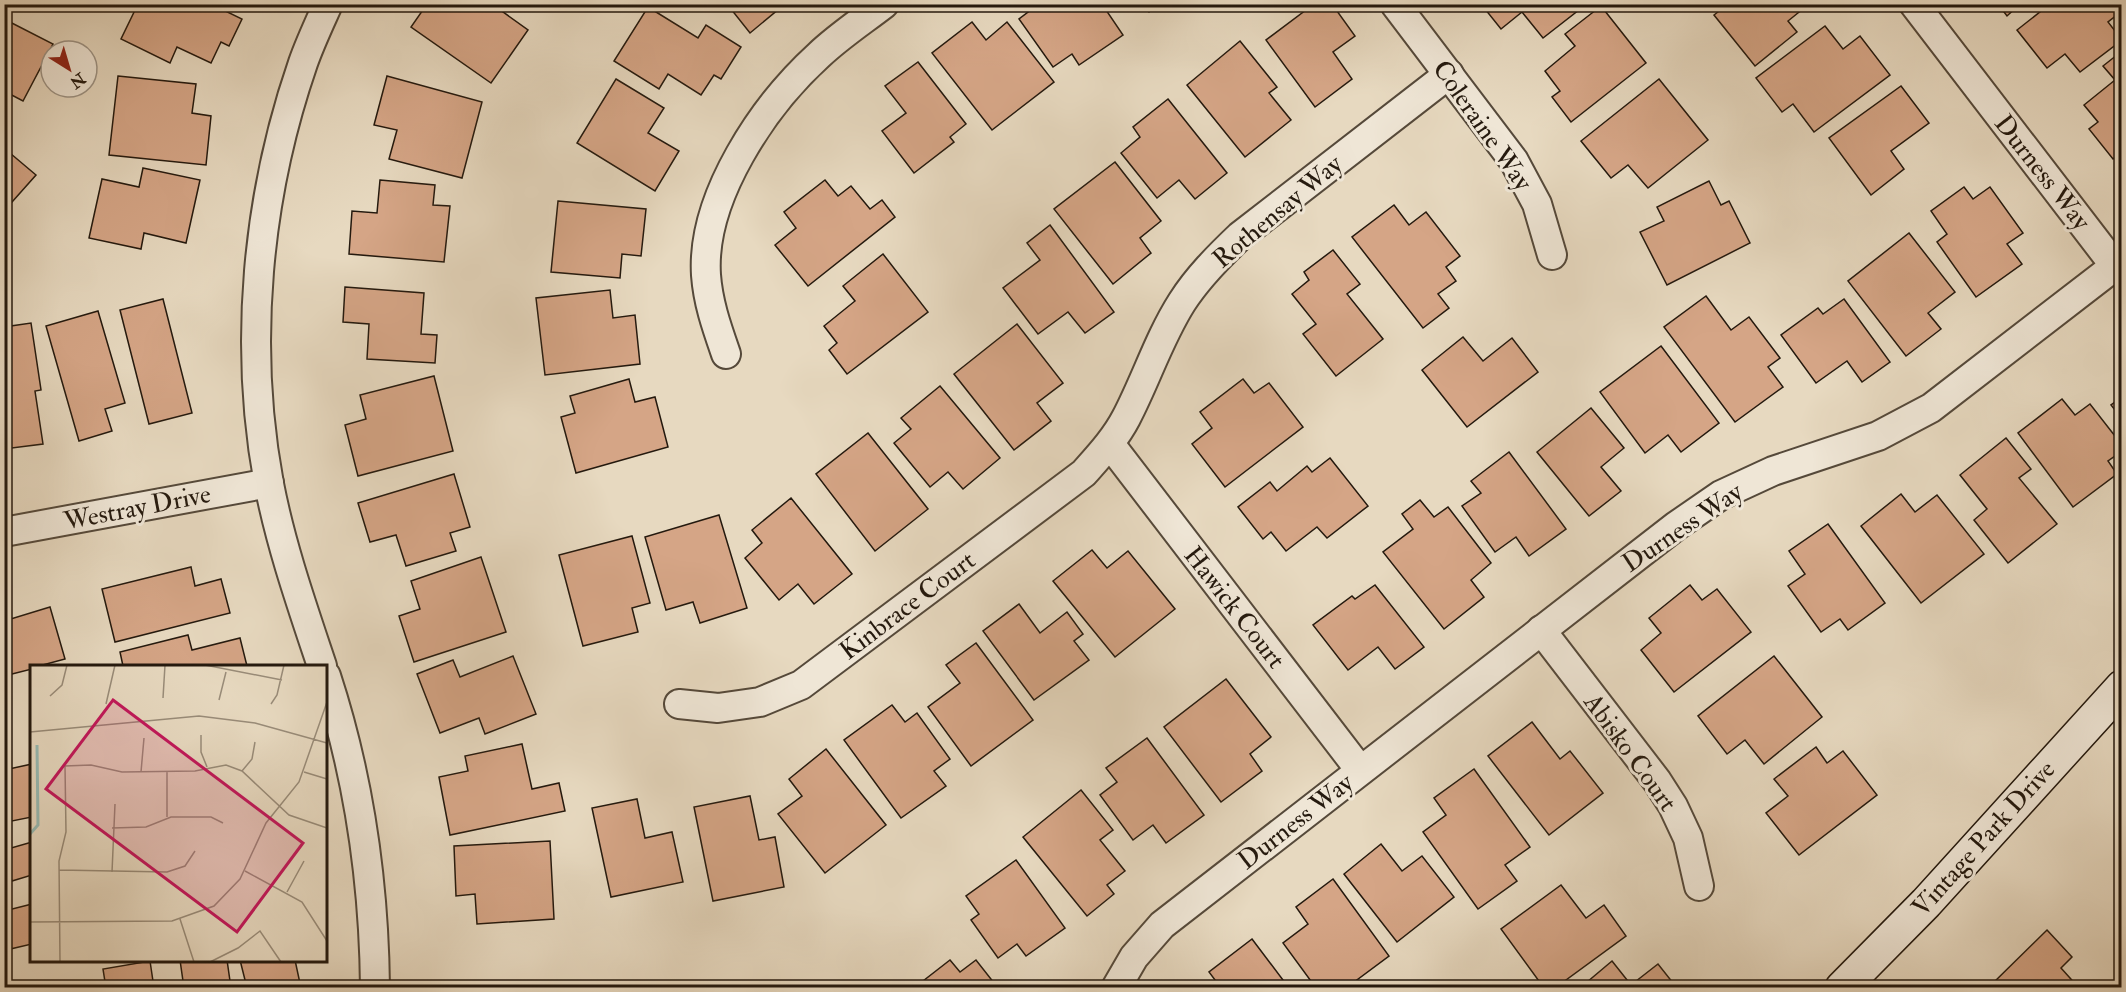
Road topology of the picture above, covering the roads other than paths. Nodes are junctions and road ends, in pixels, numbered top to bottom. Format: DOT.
graph roads {
  1 [pos="328,4"];
  2 [pos="884,4"];
  3 [pos="1395,4"];
  4 [pos="1914,4"];
  5 [pos="1449,74"];
  6 [pos="1552,255"];
  7 [pos="726,354"];
  8 [pos="1110,444"];
  9 [pos="269,483"];
  10 [pos="4,532"];
  11 [pos="1541,630"];
  12 [pos="322,665"];
  13 [pos="327,679"];
  14 [pos="2121,687"];
  15 [pos="679,704"];
  16 [pos="1360,770"];
  17 [pos="1699,886"];
  18 [pos="375,987"];
  19 [pos="1116,987"];
  20 [pos="1842,987"];
  1 -- 9 [label="street"];
  2 -- 7 [label="street"];
  3 -- 5 [label="street, Coleraine Way"];
  4 -- 11 [label="street, Durness Way"];
  5 -- 6 [label="street, Coleraine Way"];
  5 -- 8 [label="street, Rothensay Way"];
  8 -- 15 [label="street, Kinbrace Court"];
  8 -- 16 [label="street, Hawick Court"];
  9 -- 10 [label="street, Westray Drive"];
  9 -- 12 [label="street"];
  11 -- 16 [label="street, Durness Way"];
  11 -- 17 [label="street, Abisko Court"];
  13 -- 18 [label="street"];
  14 -- 20 [label="street, Vintage Park Drive"];
  16 -- 19 [label="street, Durness Way"];
}
